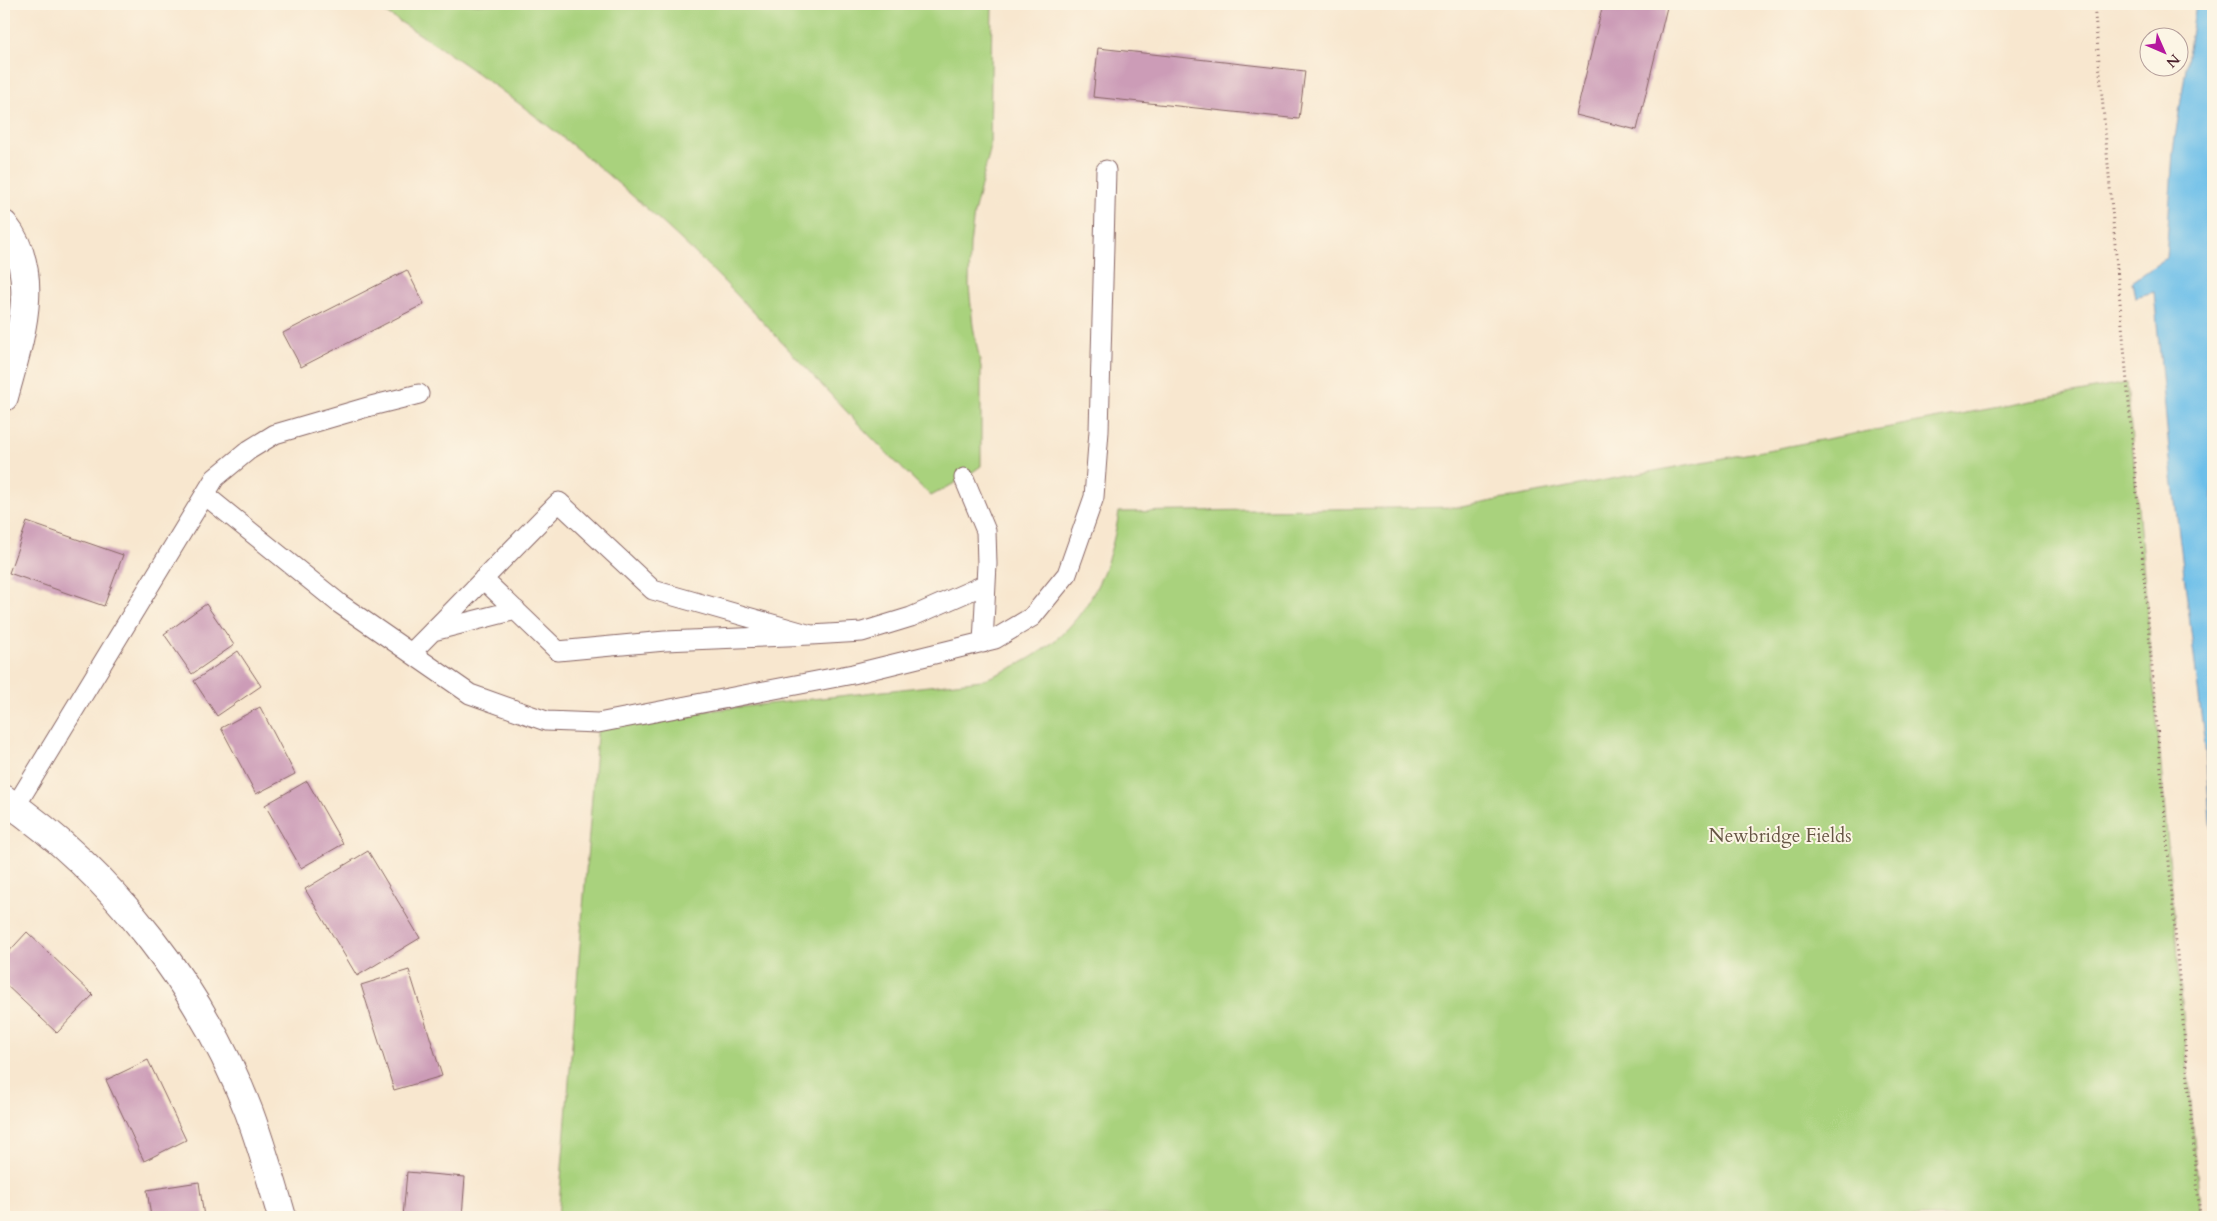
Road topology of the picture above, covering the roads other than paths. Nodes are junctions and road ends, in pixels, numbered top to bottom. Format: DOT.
graph roads {
  1 [pos="1106,170"];
  2 [pos="4,225"];
  3 [pos="419,394"];
  4 [pos="4,397"];
  5 [pos="964,478"];
  6 [pos="205,495"];
  7 [pos="483,579"];
  8 [pos="986,584"];
  9 [pos="516,610"];
  10 [pos="433,631"];
  11 [pos="811,635"];
  12 [pos="983,643"];
  13 [pos="411,653"];
  14 [pos="9,803"];
  15 [pos="282,1217"];
  1 -- 12 [label="lane"];
  2 -- 4 [label="street"];
  3 -- 6 [label="lane"];
  5 -- 8 [label="lane"];
  6 -- 13 [label="lane"];
  6 -- 14 [label="lane"];
  7 -- 9 [label="lane"];
  7 -- 10 [label="lane"];
  7 -- 11 [label="lane"];
  8 -- 11 [label="lane"];
  8 -- 12 [label="lane"];
  9 -- 10 [label="lane"];
  9 -- 11 [label="lane"];
  10 -- 13 [label="lane"];
  12 -- 13 [label="lane"];
  14 -- 15 [label="street"];
}
